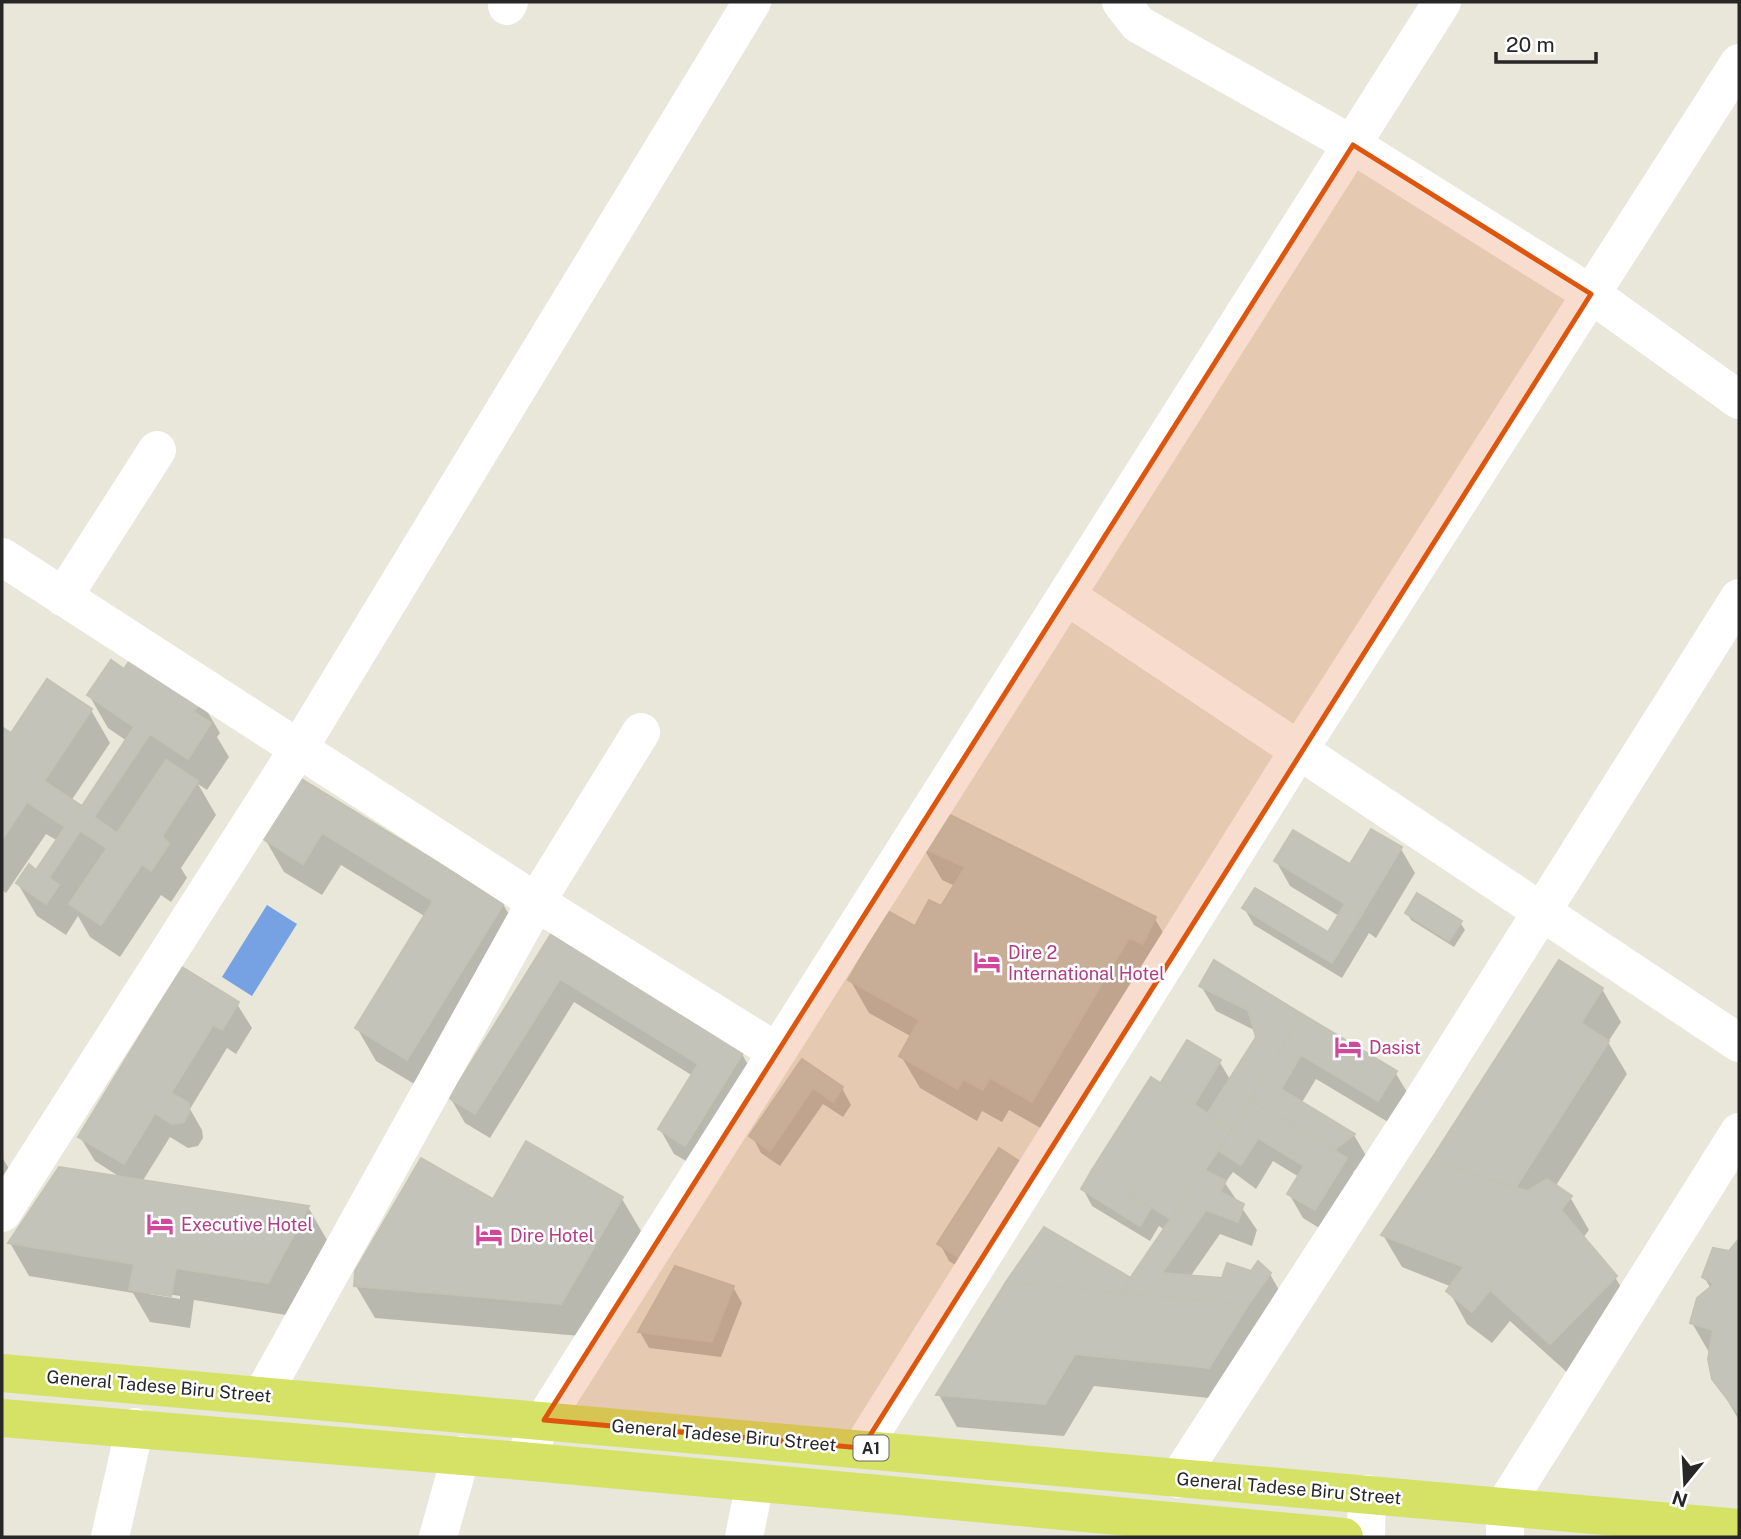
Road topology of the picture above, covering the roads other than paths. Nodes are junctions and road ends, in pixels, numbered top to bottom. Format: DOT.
graph roads {
  1 [pos="752,2"];
  2 [pos="1121,2"];
  3 [pos="1442,2"];
  4 [pos="1739,63"];
  5 [pos="1353,145"];
  6 [pos="1591,294"];
  7 [pos="1739,400"];
  8 [pos="157,450"];
  9 [pos="2,557"];
  10 [pos="1067,596"];
  11 [pos="63,597"];
  12 [pos="1739,598"];
  13 [pos="640,732"];
  14 [pos="299,748"];
  15 [pos="1299,750"];
  16 [pos="536,902"];
  17 [pos="1541,911"];
  18 [pos="1739,1043"];
  19 [pos="777,1052"];
  20 [pos="1739,1132"];
  21 [pos="2,1213"];
  22 [pos="2,1373"];
  23 [pos="263,1394"];
  24 [pos="2,1418"];
  25 [pos="544,1420"];
  26 [pos="135,1427"];
  27 [pos="862,1448"];
  28 [pos="461,1455"];
  29 [pos="522,1461"];
  30 [pos="1178,1479"];
  31 [pos="755,1483"];
  32 [pos="1367,1494"];
  33 [pos="1505,1521"];
  34 [pos="1739,1528"];
  35 [pos="110,1537"];
  36 [pos="438,1537"];
  37 [pos="744,1537"];
  38 [pos="1344,1537"];
  39 [pos="1366,1537"];
  1 -- 14 [label="street"];
  2 -- 5 [label="street"];
  3 -- 5 [label="street"];
  4 -- 6 [label="street"];
  5 -- 6 [label="street"];
  5 -- 10 [label="street"];
  6 -- 7 [label="street"];
  6 -- 15 [label="street"];
  8 -- 11 [label="street"];
  9 -- 11 [label="street"];
  10 -- 15 [label="street"];
  10 -- 19 [label="street"];
  11 -- 14 [label="street"];
  12 -- 17 [label="street"];
  13 -- 16 [label="street"];
  14 -- 16 [label="street"];
  14 -- 21 [label="street"];
  15 -- 17 [label="street"];
  15 -- 27 [label="street"];
  16 -- 19 [label="street"];
  16 -- 23 [label="street"];
  17 -- 18 [label="street"];
  17 -- 30 [label="street"];
  19 -- 25 [label="street"];
  20 -- 33 [label="street"];
  22 -- 23 [label="main road, General Tadese Biru Street / A1"];
  23 -- 25 [label="main road, General Tadese Biru Street / A1"];
  24 -- 26 [label="main road"];
  25 -- 27 [label="main road, General Tadese Biru Street / A1"];
  25 -- 29 [label="street"];
  26 -- 28 [label="main road"];
  26 -- 35 [label="street"];
  27 -- 30 [label="main road, General Tadese Biru Street / A1"];
  28 -- 29 [label="main road"];
  28 -- 36 [label="street"];
  29 -- 31 [label="main road"];
  30 -- 32 [label="main road, General Tadese Biru Street / A1"];
  31 -- 37 [label="street"];
  31 -- 38 [label="main road"];
  32 -- 33 [label="main road, General Tadese Biru Street / A1"];
  32 -- 39 [label="street"];
  33 -- 34 [label="main road, General Tadese Biru Street / A1"];
}
